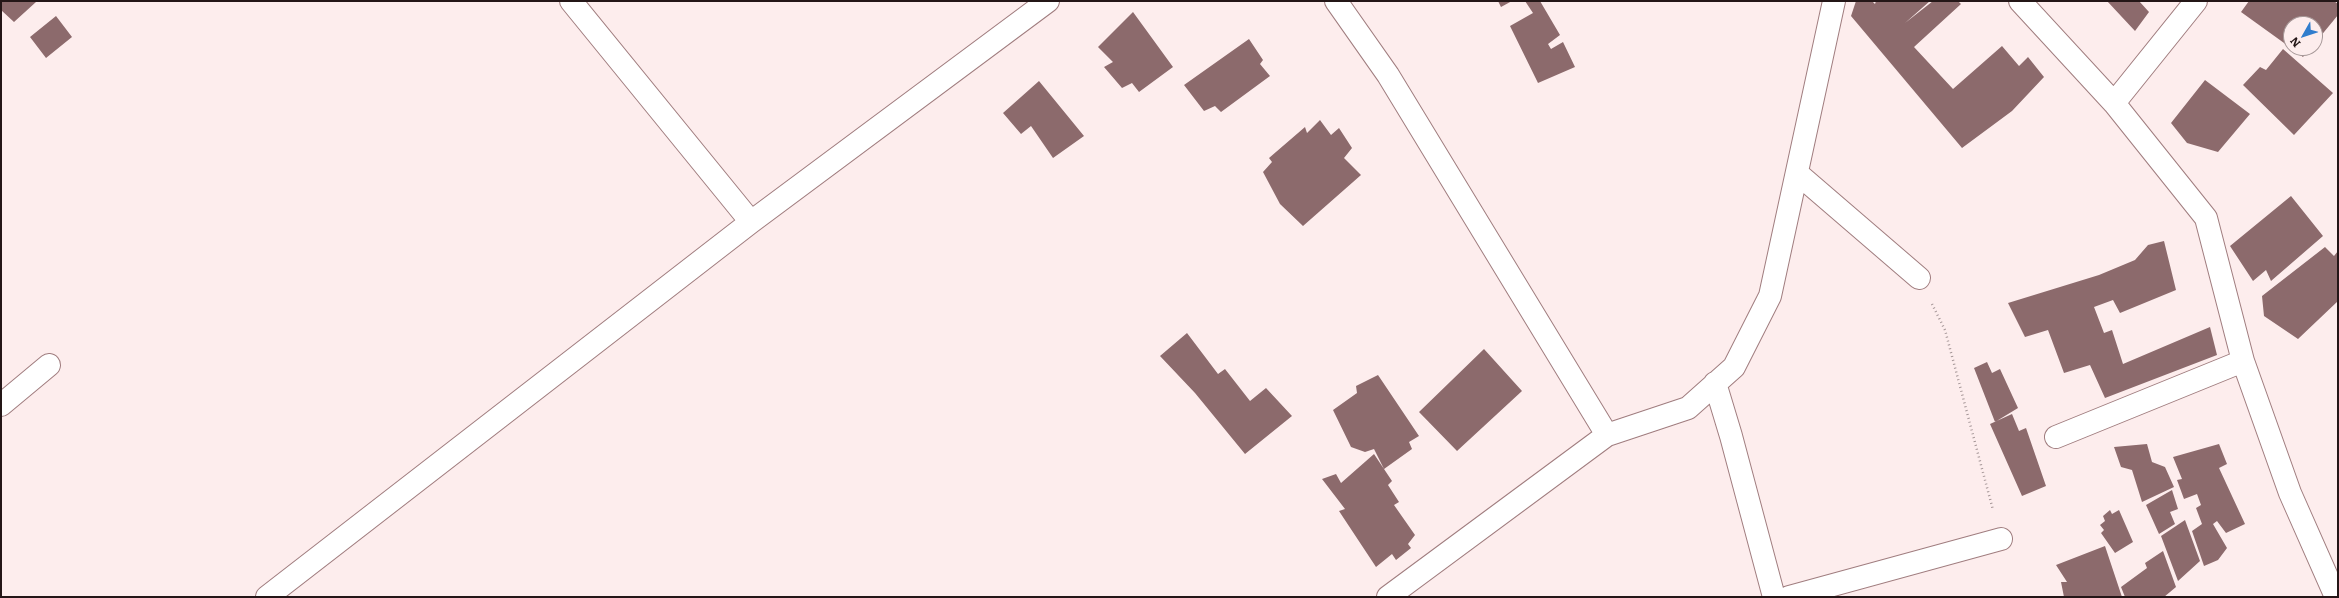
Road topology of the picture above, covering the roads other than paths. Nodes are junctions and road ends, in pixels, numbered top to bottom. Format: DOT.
graph roads {
  1 [pos="571,1"];
  2 [pos="1048,1"];
  3 [pos="1336,1"];
  4 [pos="1834,1"];
  5 [pos="2020,1"];
  6 [pos="2196,1"];
  7 [pos="2114,103"];
  8 [pos="1797,173"];
  9 [pos="751,222"];
  10 [pos="1919,278"];
  11 [pos="2243,361"];
  12 [pos="49,365"];
  13 [pos="1715,383"];
  14 [pos="1,405"];
  15 [pos="1607,435"];
  16 [pos="2056,438"];
  17 [pos="2001,539"];
  18 [pos="267,597"];
  19 [pos="1388,597"];
  20 [pos="1774,597"];
  21 [pos="1789,597"];
  22 [pos="2336,597"];
  1 -- 9 [label="street"];
  2 -- 9 [label="street"];
  3 -- 15 [label="street"];
  4 -- 8 [label="street"];
  5 -- 7 [label="street"];
  6 -- 7 [label="street"];
  7 -- 11 [label="street"];
  8 -- 10 [label="street"];
  8 -- 13 [label="street"];
  9 -- 18 [label="street"];
  11 -- 16 [label="street"];
  11 -- 22 [label="street"];
  12 -- 14 [label="street"];
  13 -- 15 [label="street"];
  13 -- 20 [label="street"];
  15 -- 19 [label="street"];
  17 -- 21 [label="street"];
}
